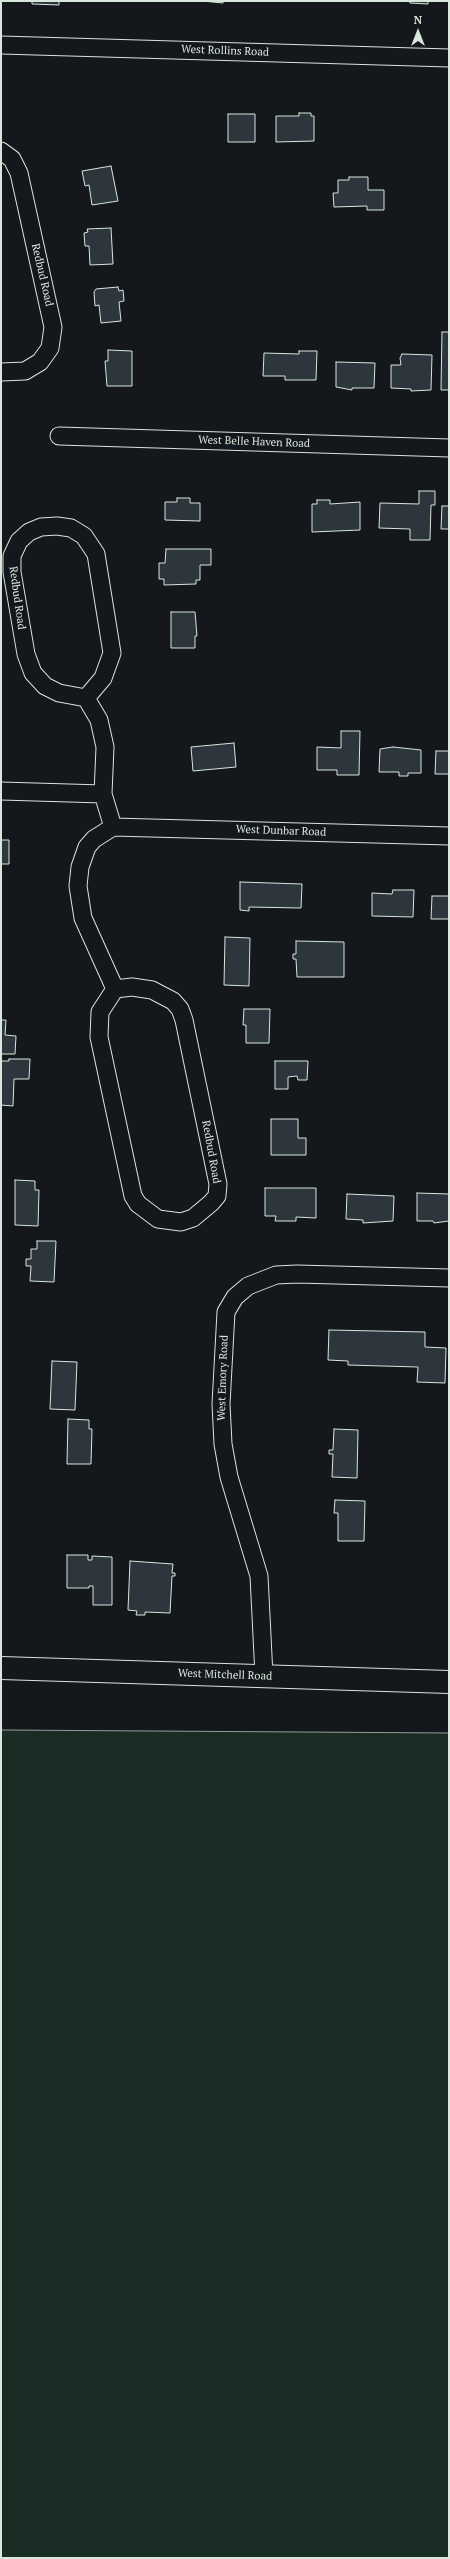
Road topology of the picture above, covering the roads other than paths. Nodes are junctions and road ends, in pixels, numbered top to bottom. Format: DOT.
graph roads {
  1 [pos="1,45"];
  2 [pos="449,58"];
  3 [pos="1,150"];
  4 [pos="1,372"];
  5 [pos="59,436"];
  6 [pos="449,448"];
  7 [pos="86,698"];
  8 [pos="1,791"];
  9 [pos="103,794"];
  10 [pos="113,826"];
  11 [pos="449,836"];
  12 [pos="114,988"];
  13 [pos="449,1278"];
  14 [pos="1,1668"];
  15 [pos="264,1676"];
  16 [pos="449,1682"];
  1 -- 2 [label="street, West Rollins Road"];
  3 -- 4 [label="street, Redbud Road"];
  5 -- 6 [label="street, West Belle Haven Road"];
  7 -- 7 [label="street, Redbud Road"];
  7 -- 9 [label="street"];
  8 -- 9 [label="street"];
  9 -- 10 [label="street"];
  10 -- 11 [label="street, West Dunbar Road"];
  10 -- 12 [label="street"];
  12 -- 12 [label="street, Redbud Road"];
  13 -- 15 [label="street, West Emory Road"];
  14 -- 15 [label="main road, West Mitchell Road"];
  15 -- 16 [label="main road, West Mitchell Road"];
}
